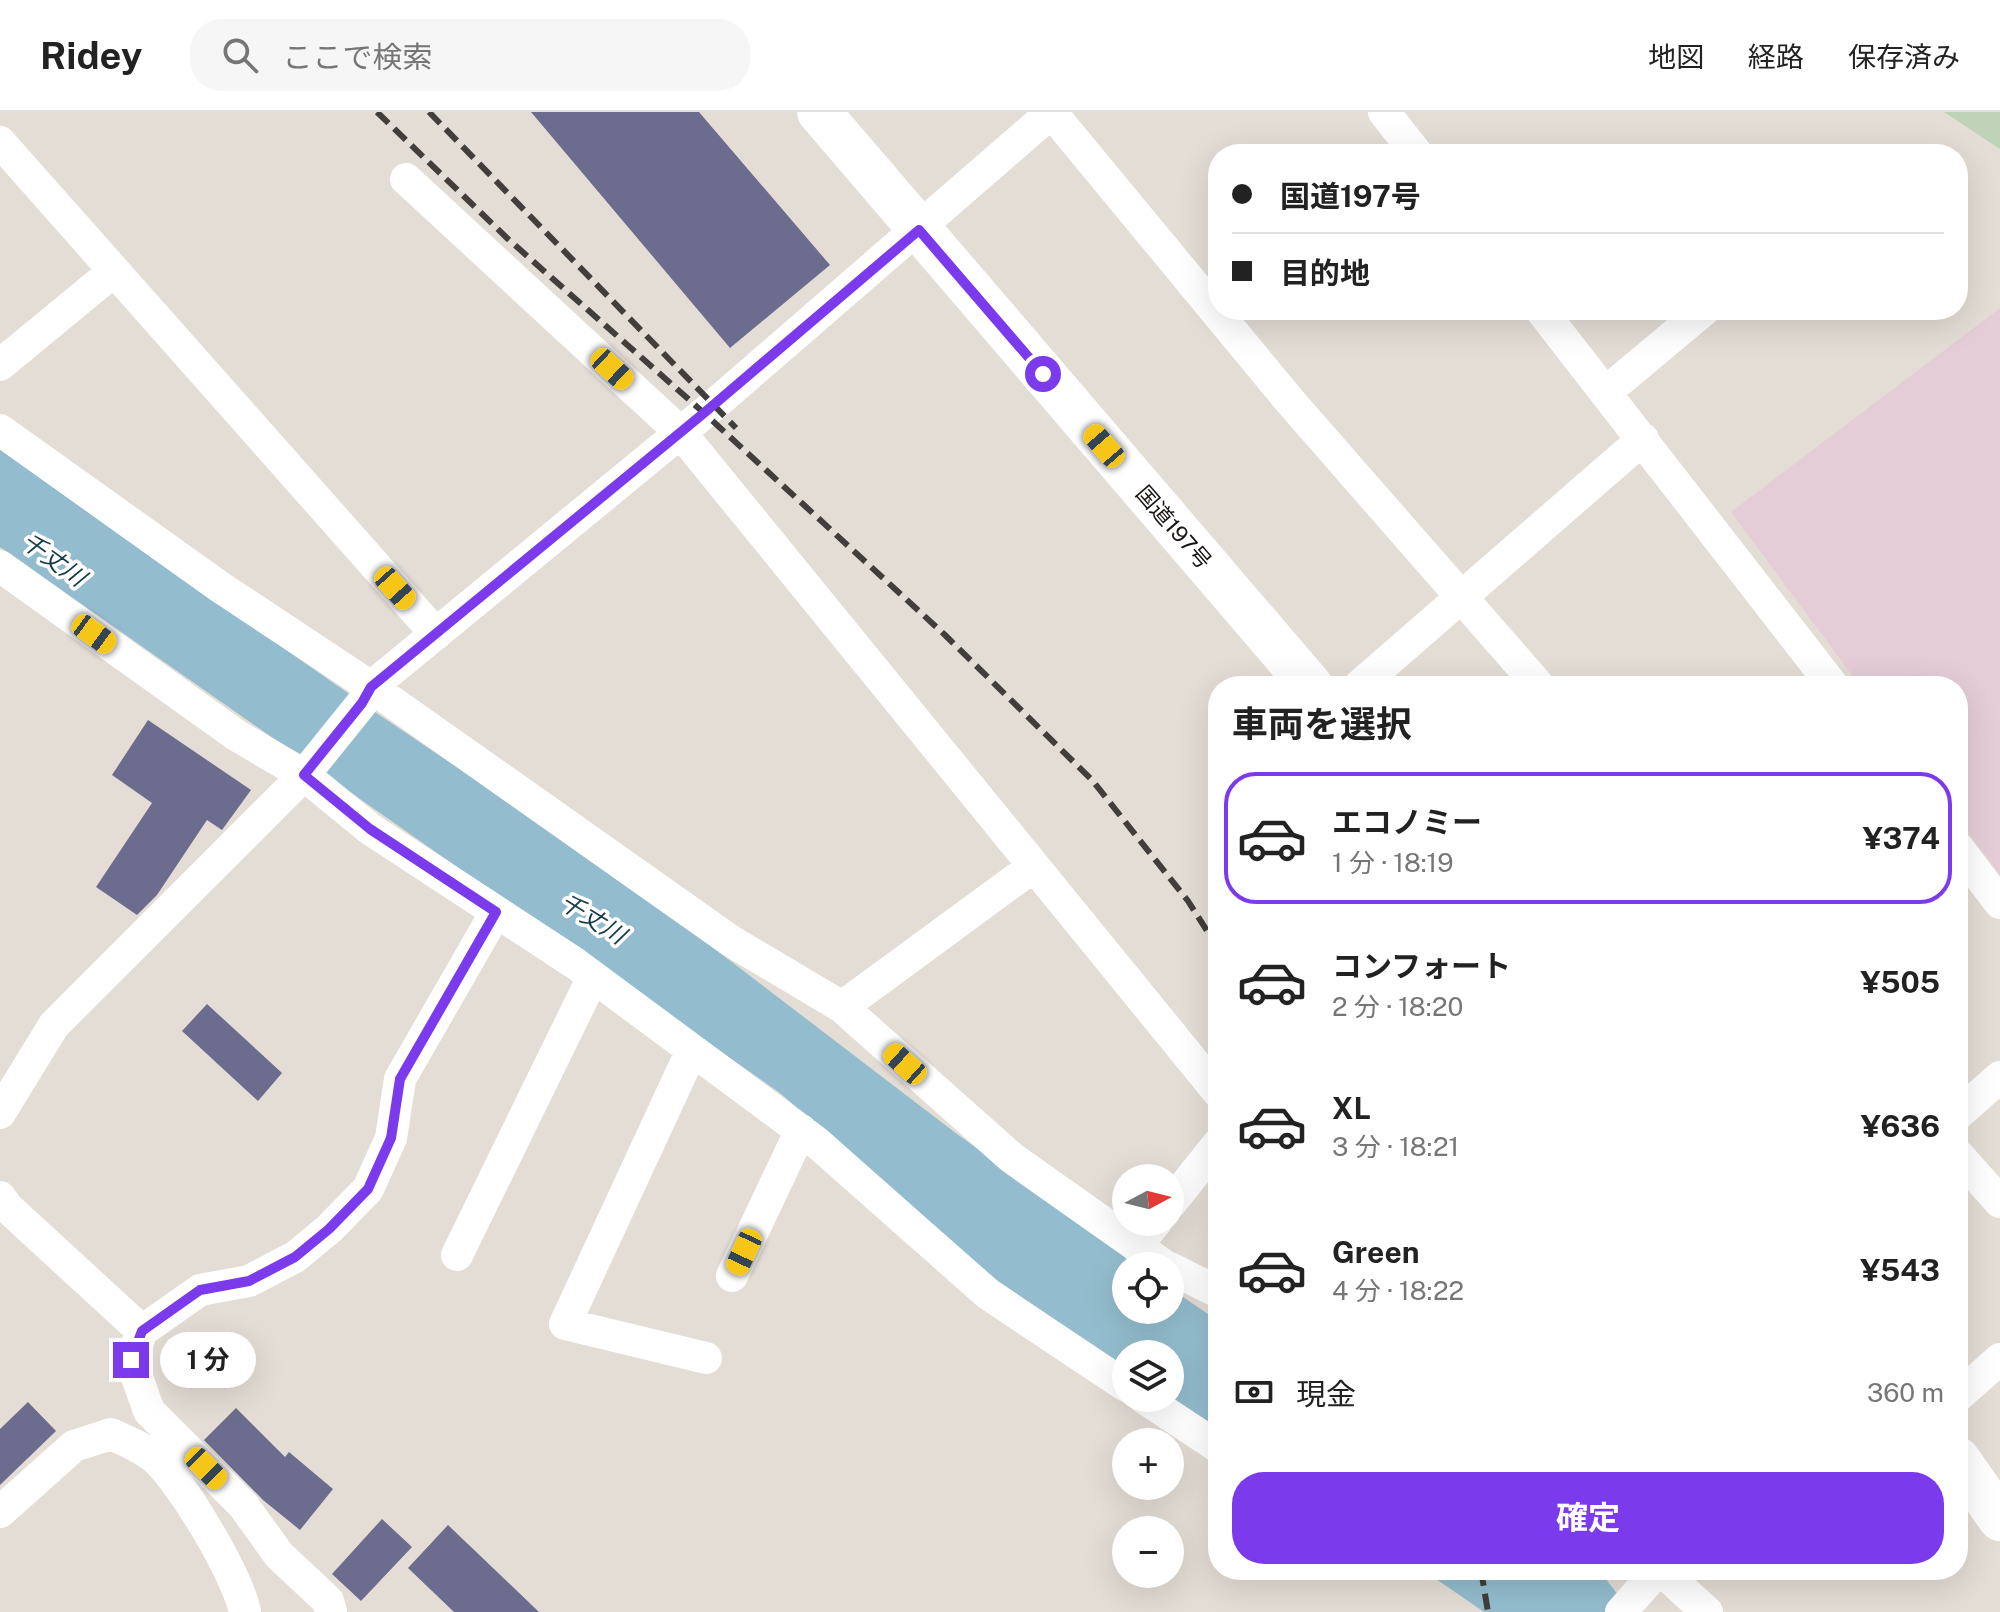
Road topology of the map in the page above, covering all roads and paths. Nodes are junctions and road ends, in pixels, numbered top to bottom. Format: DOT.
graph roads {
  1 [pos="819,112"];
  2 [pos="1052,112"];
  3 [pos="1384,112"];
  4 [pos="0,142"];
  5 [pos="1409,144"];
  6 [pos="406,179"];
  7 [pos="919,230"];
  8 [pos="114,271"];
  9 [pos="1208,302"];
  10 [pos="1223,320"];
  11 [pos="1560,320"];
  12 [pos="1692,320"];
  13 [pos="0,365"];
  14 [pos="1606,392"];
  15 [pos="0,430"];
  16 [pos="680,432"];
  17 [pos="1643,439"];
  18 [pos="0,566"];
  19 [pos="1461,597"];
  20 [pos="436,634"];
  21 [pos="1302,676"];
  22 [pos="1370,676"];
  23 [pos="1530,676"];
  24 [pos="1825,676"];
  25 [pos="367,695"];
  26 [pos="304,775"];
  27 [pos="1968,861"];
  28 [pos="1034,866"];
  29 [pos="2000,903"];
  30 [pos="496,912"];
  31 [pos="593,977"];
  32 [pos="842,1007"];
  33 [pos="692,1050"];
  34 [pos="2000,1077"];
  35 [pos="1208,1080"];
  36 [pos="1968,1105"];
  37 [pos="0,1113"];
  38 [pos="801,1130"];
  39 [pos="1208,1156"];
  40 [pos="1968,1166"];
  41 [pos="1184,1186"];
  42 [pos="0,1197"];
  43 [pos="2000,1202"];
  44 [pos="1112,1215"];
  45 [pos="457,1255"];
  46 [pos="1184,1275"];
  47 [pos="732,1276"];
  48 [pos="1208,1287"];
  49 [pos="142,1331"];
  50 [pos="706,1358"];
  51 [pos="2000,1359"];
  52 [pos="1112,1377"];
  53 [pos="1968,1387"];
  54 [pos="1165,1412"];
  55 [pos="1208,1440"];
  56 [pos="1968,1473"];
  57 [pos="0,1512"];
  58 [pos="2000,1519"];
  59 [pos="1651,1580"];
  60 [pos="1666,1580"];
  61 [pos="245,1612"];
  62 [pos="331,1612"];
  63 [pos="1621,1612"];
  64 [pos="1707,1612"];
  1 -- 7 [label="highway, 国道197号"];
  2 -- 7 [label="street"];
  2 -- 9 [label="street"];
  3 -- 5 [label="street"];
  4 -- 8 [label="street"];
  6 -- 16 [label="street"];
  7 -- 16 [label="street"];
  7 -- 21 [label="highway, 国道197号"];
  8 -- 13 [label="street"];
  8 -- 20 [label="street"];
  10 -- 19 [label="street"];
  11 -- 14 [label="street"];
  12 -- 14 [label="street"];
  14 -- 17 [label="street"];
  15 -- 25 [label="street"];
  16 -- 20 [label="street"];
  16 -- 28 [label="street"];
  17 -- 19 [label="street"];
  17 -- 24 [label="street"];
  18 -- 26 [label="street"];
  19 -- 22 [label="street"];
  19 -- 23 [label="street"];
  20 -- 25 [label="street"];
  25 -- 26 [label="street"];
  25 -- 32 [label="street"];
  26 -- 30 [label="street"];
  26 -- 37 [label="street"];
  27 -- 29 [label="street"];
  28 -- 32 [label="street"];
  28 -- 35 [label="street"];
  30 -- 31 [label="street"];
  30 -- 49 [label="street"];
  31 -- 33 [label="street"];
  31 -- 45 [label="street"];
  32 -- 44 [label="street"];
  33 -- 38 [label="street"];
  33 -- 50 [label="street"];
  34 -- 36 [label="street"];
  38 -- 47 [label="street"];
  38 -- 52 [label="street"];
  39 -- 41 [label="street"];
  40 -- 43 [label="street"];
  42 -- 49 [label="street"];
  46 -- 48 [label="street"];
  49 -- 62 [label="street"];
  51 -- 53 [label="street"];
  54 -- 55 [label="street"];
  56 -- 58 [label="highway"];
  57 -- 61 [label="street"];
  59 -- 63 [label="street"];
  60 -- 64 [label="street"];
}
